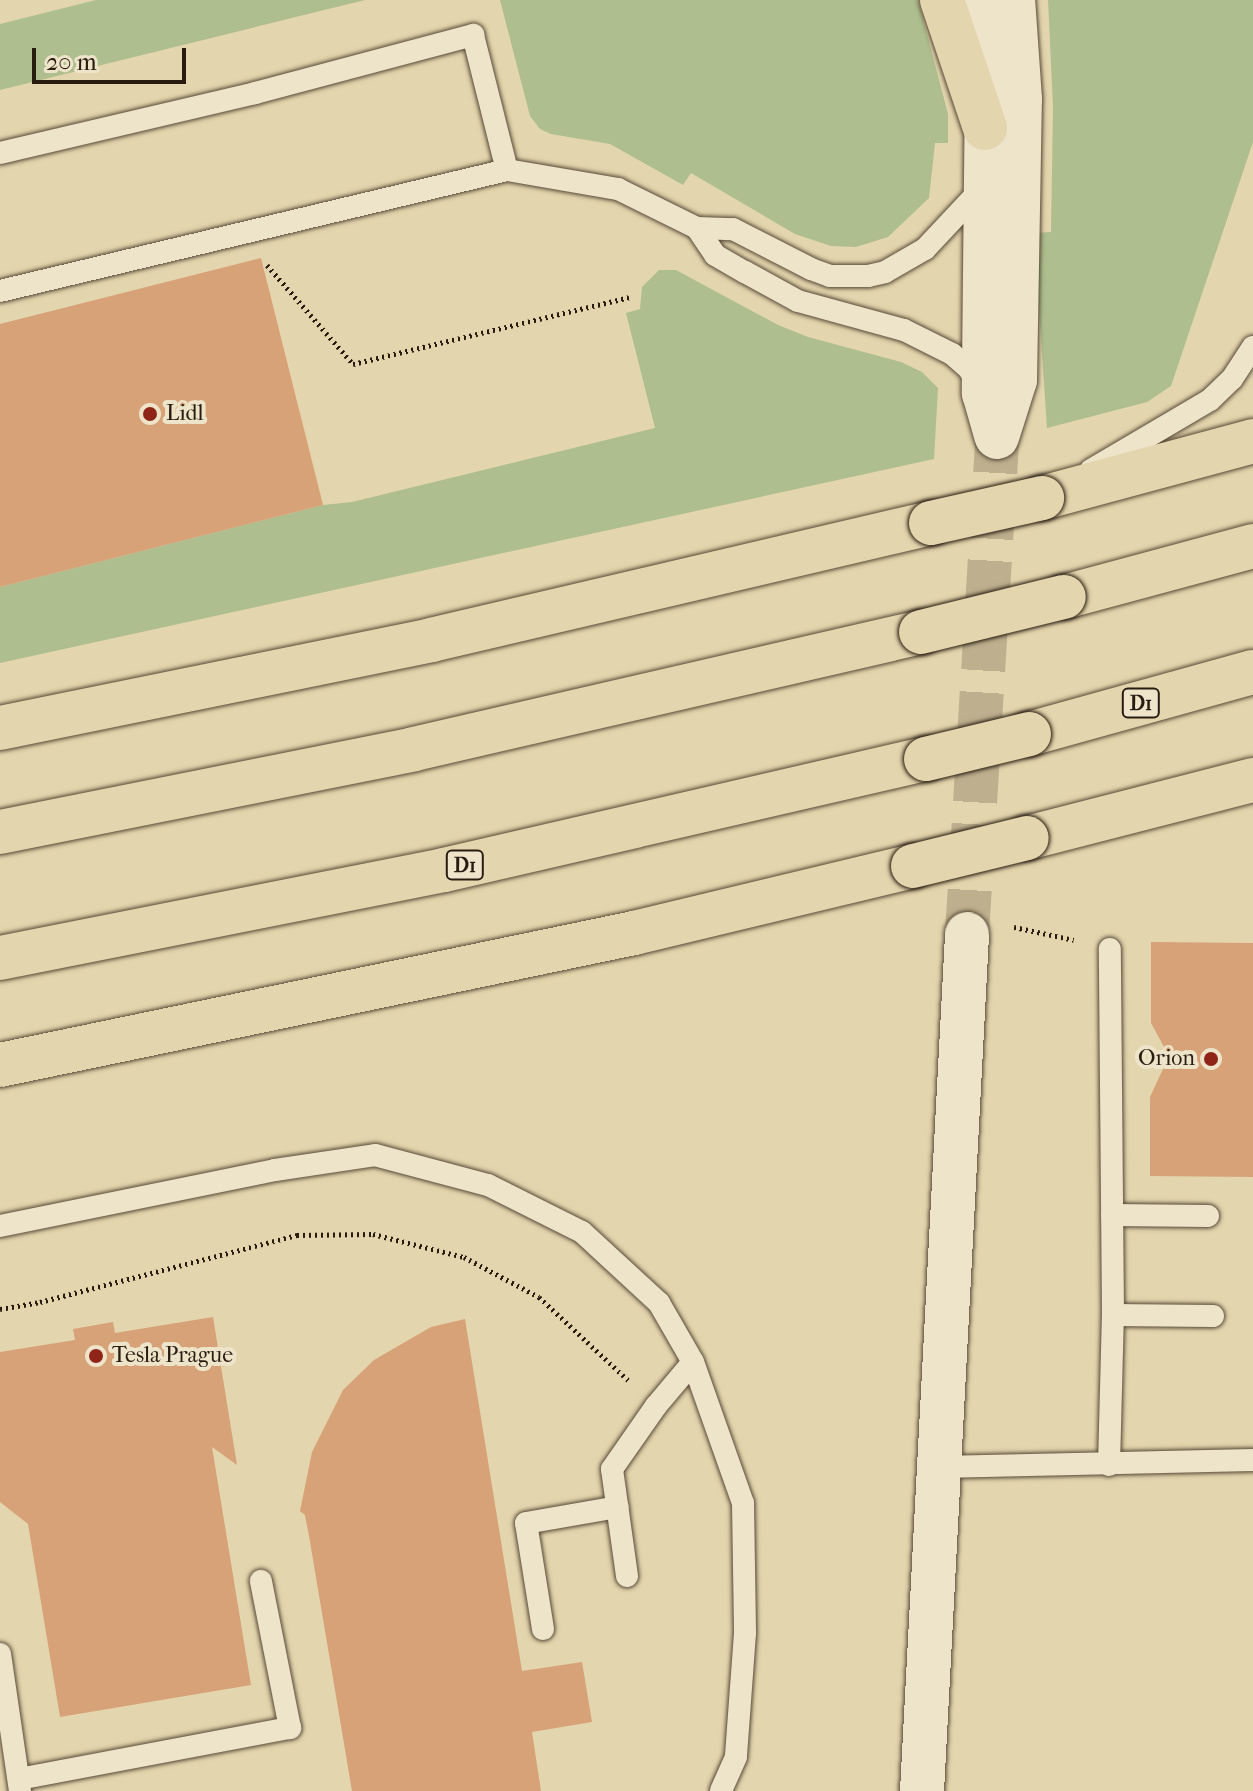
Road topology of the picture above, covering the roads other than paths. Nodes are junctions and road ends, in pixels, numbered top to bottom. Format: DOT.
graph roads {
  1 [pos="942,0"];
  2 [pos="977,0"];
  3 [pos="1013,0"];
  4 [pos="985,128"];
  5 [pos="0,153"];
  6 [pos="507,170"];
  7 [pos="986,183"];
  8 [pos="697,228"];
  9 [pos="0,291"];
  10 [pos="1253,347"];
  11 [pos="984,393"];
  12 [pos="1253,441"];
  13 [pos="1042,498"];
  14 [pos="1253,546"];
  15 [pos="1253,672"];
  16 [pos="2,727"];
  17 [pos="1253,780"];
  18 [pos="0,832"];
  19 [pos="985,929"];
  20 [pos="1110,949"];
  21 [pos="0,958"];
  22 [pos="0,1065"];
  23 [pos="1112,1215"];
  24 [pos="1208,1216"];
  25 [pos="0,1226"];
  26 [pos="1113,1315"];
  27 [pos="1213,1316"];
  28 [pos="693,1362"];
  29 [pos="1253,1460"];
  30 [pos="1109,1465"];
  31 [pos="940,1467"];
  32 [pos="618,1507"];
  33 [pos="627,1576"];
  34 [pos="261,1581"];
  35 [pos="543,1629"];
  36 [pos="0,1654"];
  37 [pos="20,1785"];
  38 [pos="721,1791"];
  39 [pos="922,1791"];
  1 -- 4 [label="highway"];
  2 -- 4 [label="street"];
  3 -- 11 [label="street"];
  4 -- 7 [label="street"];
  5 -- 6 [label="lane"];
  6 -- 8 [label="lane"];
  6 -- 9 [label="lane"];
  7 -- 8 [label="lane"];
  7 -- 11 [label="street"];
  8 -- 11 [label="lane"];
  10 -- 13 [label="lane"];
  12 -- 13 [label="highway"];
  13 -- 16 [label="highway, bridge"];
  14 -- 18 [label="highway, bridge"];
  15 -- 21 [label="highway, D1, bridge"];
  17 -- 22 [label="highway, bridge"];
  19 -- 31 [label="street"];
  20 -- 23 [label="lane"];
  23 -- 24 [label="lane"];
  23 -- 26 [label="lane"];
  25 -- 28 [label="lane"];
  26 -- 27 [label="lane"];
  26 -- 30 [label="lane"];
  28 -- 32 [label="lane"];
  28 -- 38 [label="lane"];
  29 -- 30 [label="lane"];
  30 -- 31 [label="lane"];
  31 -- 39 [label="street"];
  32 -- 33 [label="lane"];
  32 -- 35 [label="lane"];
  34 -- 37 [label="lane"];
  36 -- 37 [label="lane"];
}
